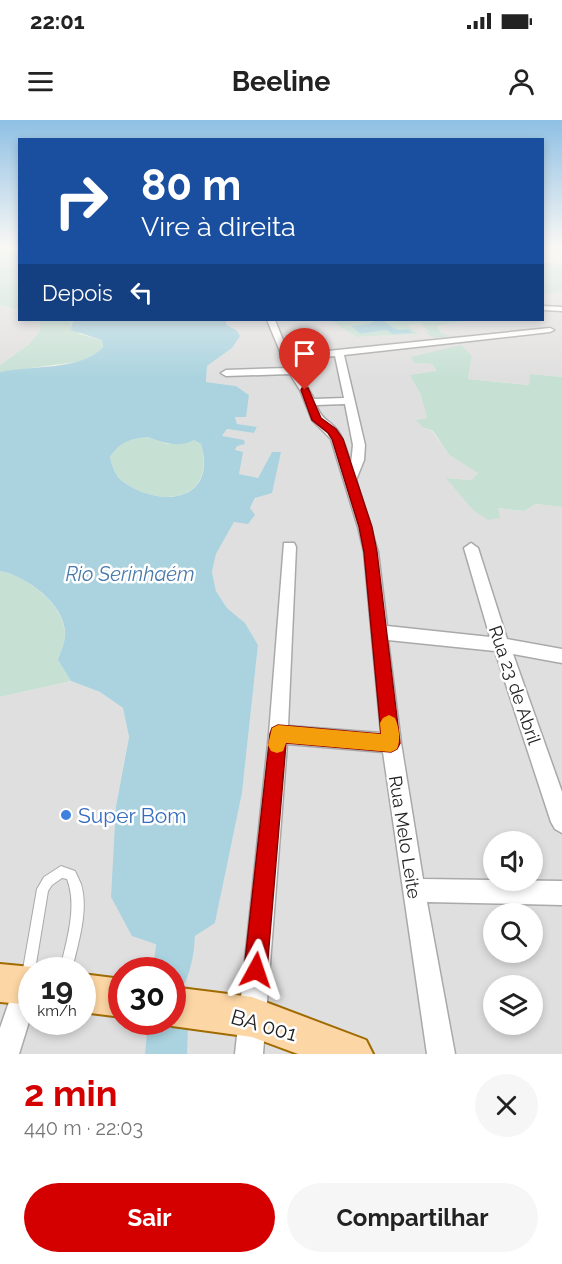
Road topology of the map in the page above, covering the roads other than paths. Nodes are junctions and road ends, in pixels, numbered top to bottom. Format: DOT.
graph roads {
  1 [pos="546,308"];
  2 [pos="562,309"];
  3 [pos="562,318"];
  4 [pos="271,321"];
  5 [pos="540,321"];
  6 [pos="339,352"];
  7 [pos="289,365"];
  8 [pos="226,374"];
  9 [pos="349,401"];
  10 [pos="311,402"];
  11 [pos="351,479"];
  12 [pos="289,547"];
  13 [pos="471,548"];
  14 [pos="378,632"];
  15 [pos="501,645"];
  16 [pos="562,656"];
  17 [pos="278,734"];
  18 [pos="391,743"];
  19 [pos="562,822"];
  20 [pos="413,890"];
  21 [pos="562,893"];
  22 [pos="26,957"];
  23 [pos="68,957"];
  24 [pos="18,989"];
  25 [pos="186,1010"];
  26 [pos="246,1029"];
  27 [pos="4,1054"];
  28 [pos="352,1054"];
  29 [pos="441,1054"];
  1 -- 2 [label="street"];
  1 -- 3 [label="street"];
  4 -- 7 [label="street, Rua Melo Leite"];
  5 -- 6 [label="street"];
  6 -- 7 [label="street"];
  6 -- 9 [label="street"];
  7 -- 8 [label="street"];
  7 -- 10 [label="street, Rua Melo Leite"];
  9 -- 10 [label="street"];
  9 -- 11 [label="street"];
  10 -- 11 [label="street, Rua Melo Leite"];
  11 -- 14 [label="street, Rua Melo Leite"];
  12 -- 17 [label="street"];
  13 -- 15 [label="street, Rua 23 de Abril"];
  14 -- 15 [label="street"];
  14 -- 18 [label="street, Rua Melo Leite"];
  15 -- 16 [label="street"];
  15 -- 19 [label="street, Rua 23 de Abril"];
  17 -- 18 [label="street"];
  17 -- 26 [label="street"];
  18 -- 20 [label="street, Rua Melo Leite"];
  20 -- 21 [label="street"];
  20 -- 29 [label="street, Rua Melo Leite"];
  22 -- 23 [label="lane"];
  24 -- 27 [label="street"];
  25 -- 26 [label="main road, BA 001"];
  26 -- 28 [label="main road, BA 001"];
}
